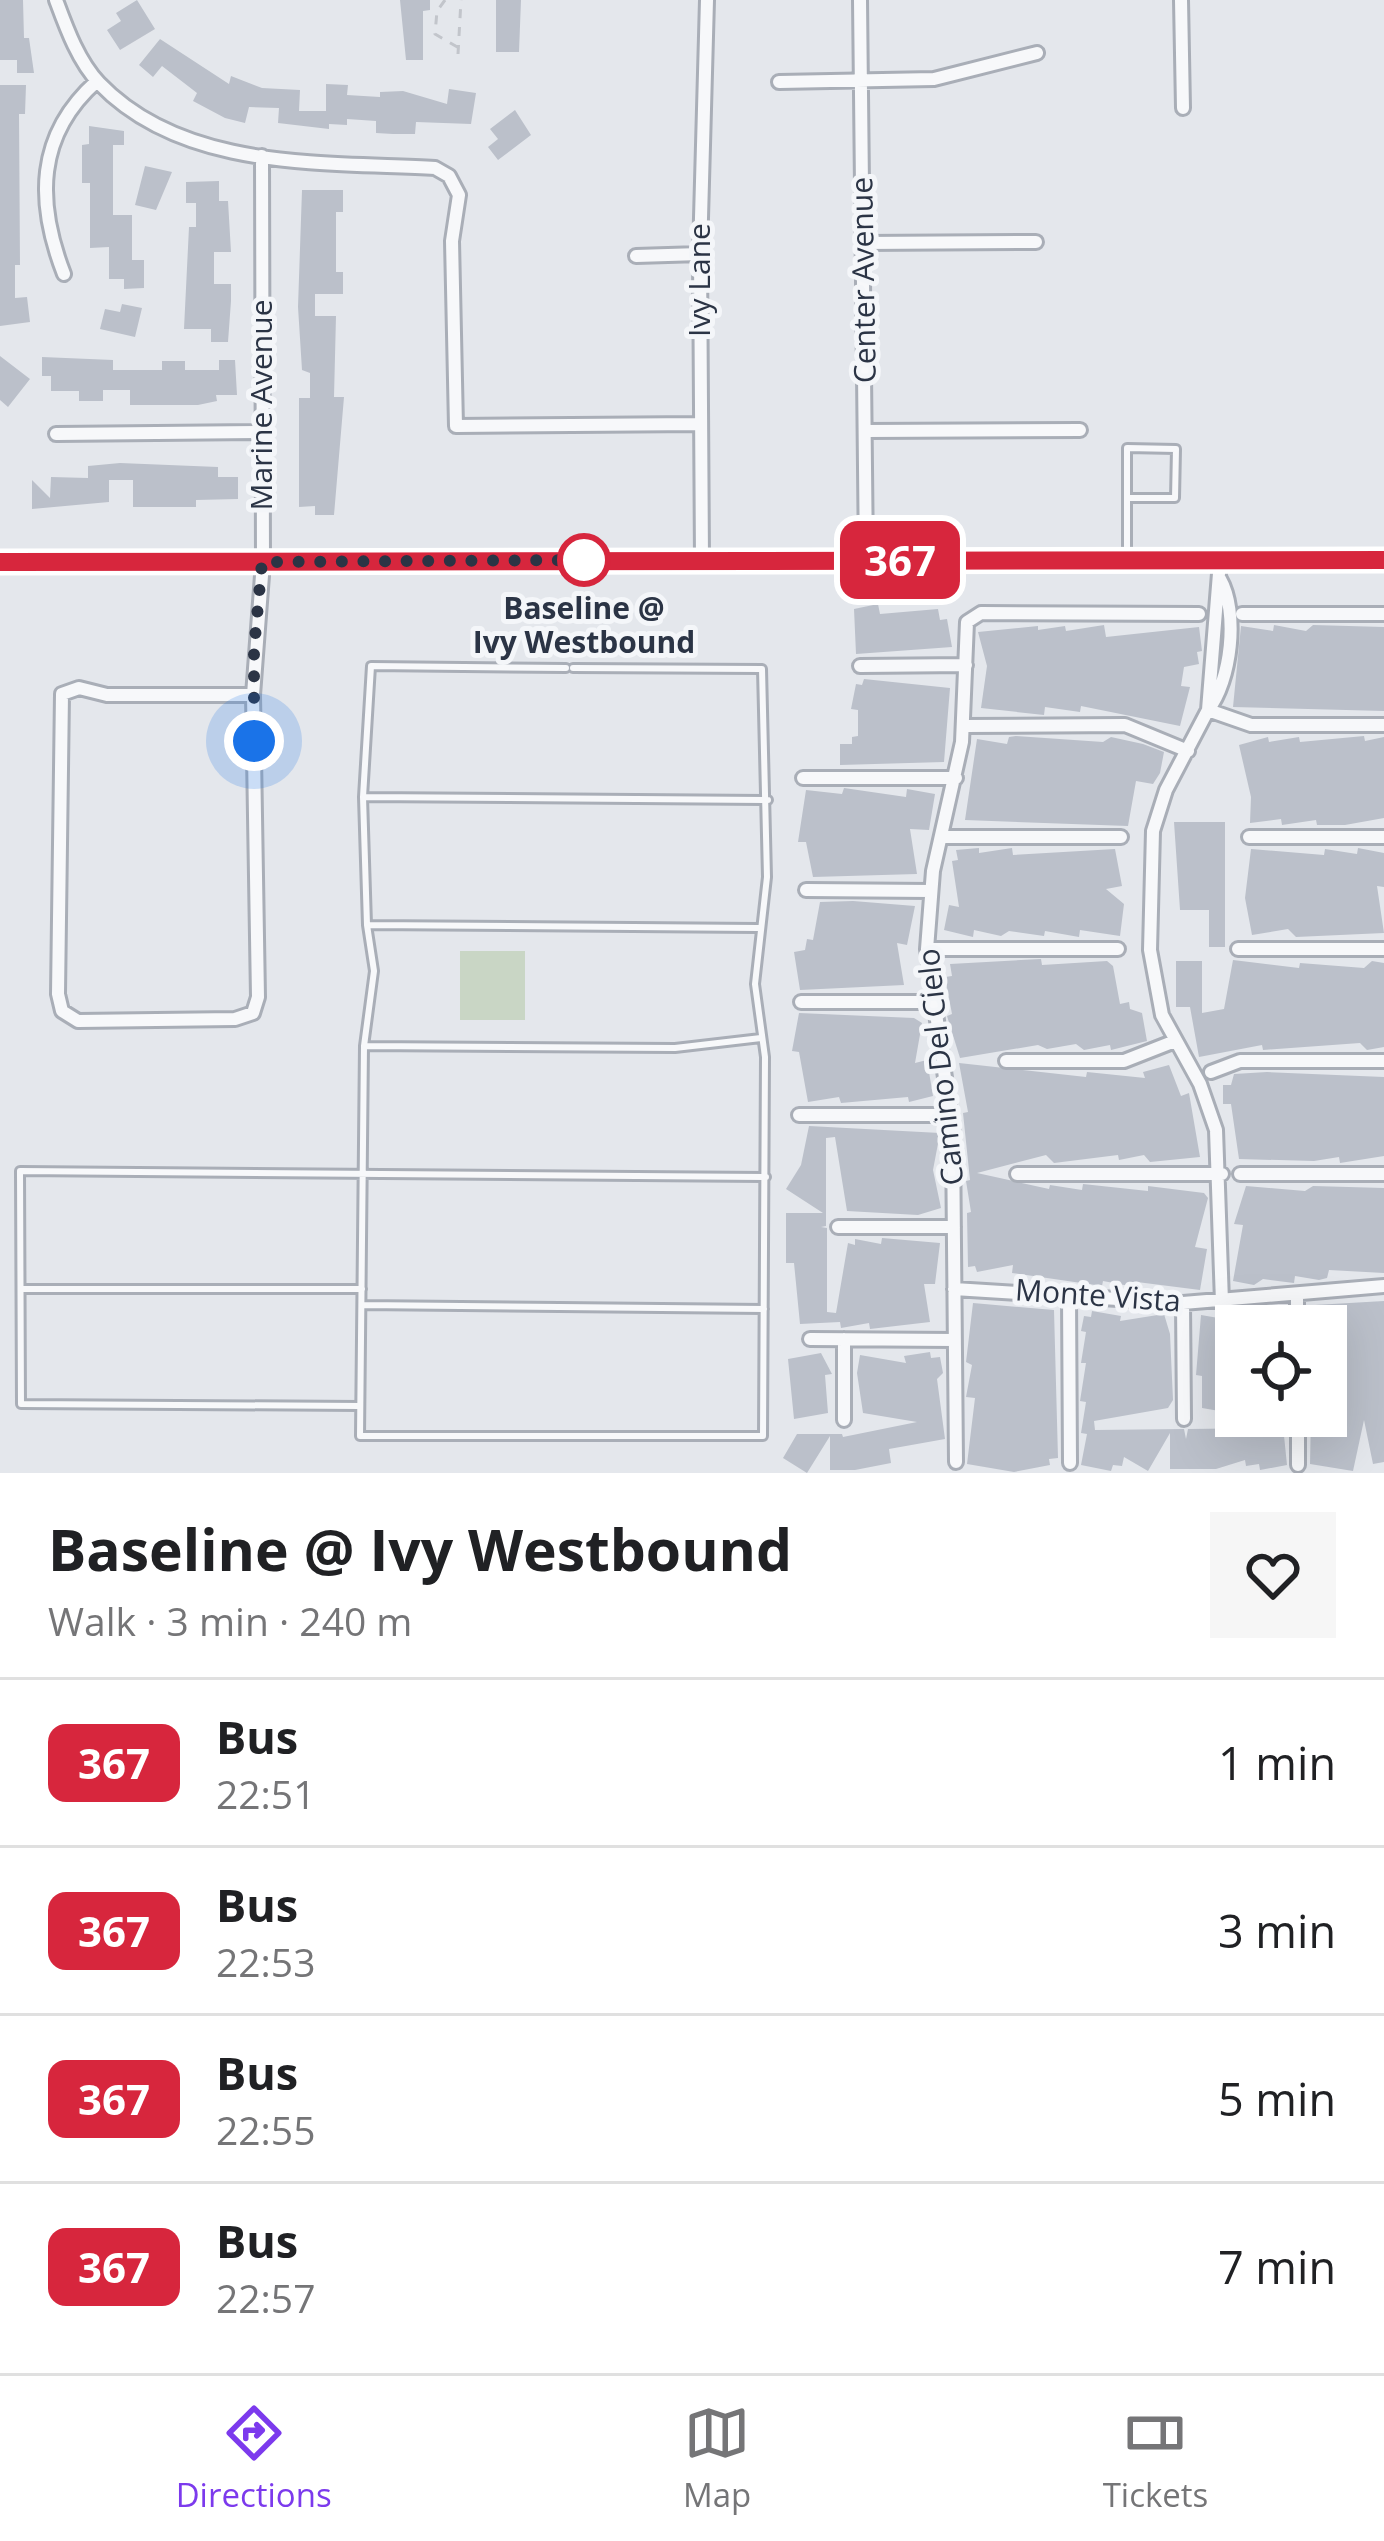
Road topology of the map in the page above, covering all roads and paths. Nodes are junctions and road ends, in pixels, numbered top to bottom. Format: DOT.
graph roads {
  1 [pos="56,0"];
  2 [pos="446,0"];
  3 [pos="461,0"];
  4 [pos="707,0"];
  5 [pos="860,0"];
  6 [pos="1181,0"];
  7 [pos="1037,53"];
  8 [pos="97,81"];
  9 [pos="861,81"];
  10 [pos="779,82"];
  11 [pos="1183,108"];
  12 [pos="262,156"];
  13 [pos="1036,242"];
  14 [pos="863,244"];
  15 [pos="700,254"];
  16 [pos="636,256"];
  17 [pos="64,274"];
  18 [pos="699,424"];
  19 [pos="1080,430"];
  20 [pos="866,431"];
  21 [pos="260,432"];
  22 [pos="56,434"];
  23 [pos="1127,498"];
  24 [pos="702,560"];
  25 [pos="866,560"];
  26 [pos="1384,560"];
  27 [pos="1127,561"];
  28 [pos="0,562"];
  29 [pos="262,562"];
  30 [pos="1220,570"];
  31 [pos="1199,614"];
  32 [pos="1242,614"];
  33 [pos="1384,614"];
  34 [pos="965,665"];
  35 [pos="860,666"];
  36 [pos="253,695"];
  37 [pos="1208,710"];
  38 [pos="964,725"];
  39 [pos="1384,725"];
  40 [pos="1188,751"];
  41 [pos="803,778"];
  42 [pos="956,778"];
  43 [pos="363,797"];
  44 [pos="768,800"];
  45 [pos="940,837"];
  46 [pos="1121,837"];
  47 [pos="1249,837"];
  48 [pos="1384,837"];
  49 [pos="806,890"];
  50 [pos="931,891"];
  51 [pos="367,926"];
  52 [pos="758,928"];
  53 [pos="927,949"];
  54 [pos="1118,949"];
  55 [pos="1238,949"];
  56 [pos="1384,949"];
  57 [pos="801,1002"];
  58 [pos="931,1002"];
  59 [pos="763,1038"];
  60 [pos="1174,1041"];
  61 [pos="364,1046"];
  62 [pos="1006,1061"];
  63 [pos="1384,1061"];
  64 [pos="1211,1072"];
  65 [pos="799,1115"];
  66 [pos="951,1115"];
  67 [pos="363,1174"];
  68 [pos="1017,1174"];
  69 [pos="1222,1174"];
  70 [pos="1240,1174"];
  71 [pos="1384,1174"];
  72 [pos="766,1177"];
  73 [pos="838,1227"];
  74 [pos="954,1228"];
  75 [pos="1384,1286"];
  76 [pos="954,1288"];
  77 [pos="21,1289"];
  78 [pos="362,1289"];
  79 [pos="1297,1295"];
  80 [pos="1069,1296"];
  81 [pos="1222,1302"];
  82 [pos="1183,1303"];
  83 [pos="362,1305"];
  84 [pos="1297,1305"];
  85 [pos="764,1309"];
  86 [pos="810,1339"];
  87 [pos="844,1340"];
  88 [pos="955,1340"];
  89 [pos="360,1406"];
  90 [pos="1184,1419"];
  91 [pos="844,1420"];
  92 [pos="1298,1437"];
  93 [pos="956,1462"];
  94 [pos="1070,1463"];
  95 [pos="1298,1465"];
  1 -- 8 [label="street"];
  2 -- 3 [label="path"];
  4 -- 15 [label="street, Ivy Lane"];
  5 -- 9 [label="street, Center Avenue"];
  6 -- 11 [label="street"];
  7 -- 9 [label="street"];
  8 -- 12 [label="street"];
  8 -- 17 [label="street"];
  9 -- 10 [label="street"];
  9 -- 14 [label="street, Center Avenue"];
  12 -- 18 [label="street"];
  12 -- 21 [label="street, Marine Avenue"];
  13 -- 14 [label="street"];
  14 -- 20 [label="street, Center Avenue"];
  15 -- 16 [label="street"];
  15 -- 18 [label="street, Ivy Lane"];
  18 -- 24 [label="street, Ivy Lane"];
  19 -- 20 [label="street"];
  20 -- 25 [label="street, Center Avenue"];
  21 -- 22 [label="street"];
  21 -- 29 [label="street, Marine Avenue"];
  23 -- 23 [label="lane"];
  23 -- 27 [label="lane"];
  24 -- 25 [label="main road"];
  24 -- 29 [label="main road"];
  25 -- 27 [label="main road"];
  26 -- 30 [label="main road"];
  27 -- 30 [label="main road"];
  28 -- 29 [label="main road"];
  29 -- 36 [label="street, Marine Avenue"];
  30 -- 37 [label="street"];
  30 -- 37 [label="street"];
  31 -- 34 [label="street, Camino Del Cielo"];
  32 -- 33 [label="street"];
  34 -- 35 [label="street"];
  34 -- 38 [label="street, Camino Del Cielo"];
  36 -- 36 [label="street, Marine Avenue"];
  37 -- 39 [label="street"];
  37 -- 40 [label="street"];
  38 -- 40 [label="street"];
  38 -- 42 [label="street, Camino Del Cielo"];
  40 -- 60 [label="street"];
  41 -- 42 [label="street"];
  42 -- 45 [label="street, Camino Del Cielo"];
  43 -- 44 [label="lane"];
  43 -- 44 [label="lane"];
  43 -- 51 [label="lane"];
  44 -- 52 [label="lane"];
  45 -- 46 [label="street"];
  45 -- 50 [label="street, Camino Del Cielo"];
  47 -- 48 [label="street"];
  49 -- 50 [label="street"];
  50 -- 53 [label="street, Camino Del Cielo"];
  51 -- 52 [label="lane"];
  51 -- 61 [label="lane"];
  52 -- 59 [label="lane"];
  53 -- 54 [label="street"];
  53 -- 58 [label="street, Camino Del Cielo"];
  55 -- 56 [label="street"];
  57 -- 58 [label="street"];
  58 -- 66 [label="street, Camino Del Cielo"];
  59 -- 61 [label="lane"];
  59 -- 72 [label="lane"];
  60 -- 62 [label="street"];
  60 -- 69 [label="street"];
  61 -- 67 [label="lane"];
  63 -- 64 [label="street"];
  65 -- 66 [label="street"];
  66 -- 74 [label="street, Camino Del Cielo"];
  67 -- 72 [label="lane"];
  67 -- 77 [label="lane"];
  67 -- 78 [label="lane"];
  68 -- 69 [label="street"];
  69 -- 81 [label="street"];
  70 -- 71 [label="street"];
  72 -- 85 [label="lane"];
  73 -- 74 [label="street"];
  74 -- 76 [label="street, Camino Del Cielo"];
  75 -- 79 [label="street, Monte Vista"];
  76 -- 80 [label="street, Monte Vista"];
  76 -- 88 [label="street, Camino Del Cielo"];
  77 -- 78 [label="lane"];
  77 -- 89 [label="lane"];
  78 -- 83 [label="lane"];
  79 -- 81 [label="street, Monte Vista"];
  79 -- 84 [label="street"];
  80 -- 82 [label="street, Monte Vista"];
  80 -- 94 [label="street"];
  81 -- 82 [label="street, Monte Vista"];
  82 -- 90 [label="street"];
  83 -- 85 [label="lane"];
  83 -- 89 [label="lane"];
  85 -- 89 [label="lane"];
  86 -- 87 [label="street"];
  87 -- 88 [label="street"];
  87 -- 91 [label="street"];
  88 -- 93 [label="street, Camino Del Cielo"];
  92 -- 95 [label="street"];
}
